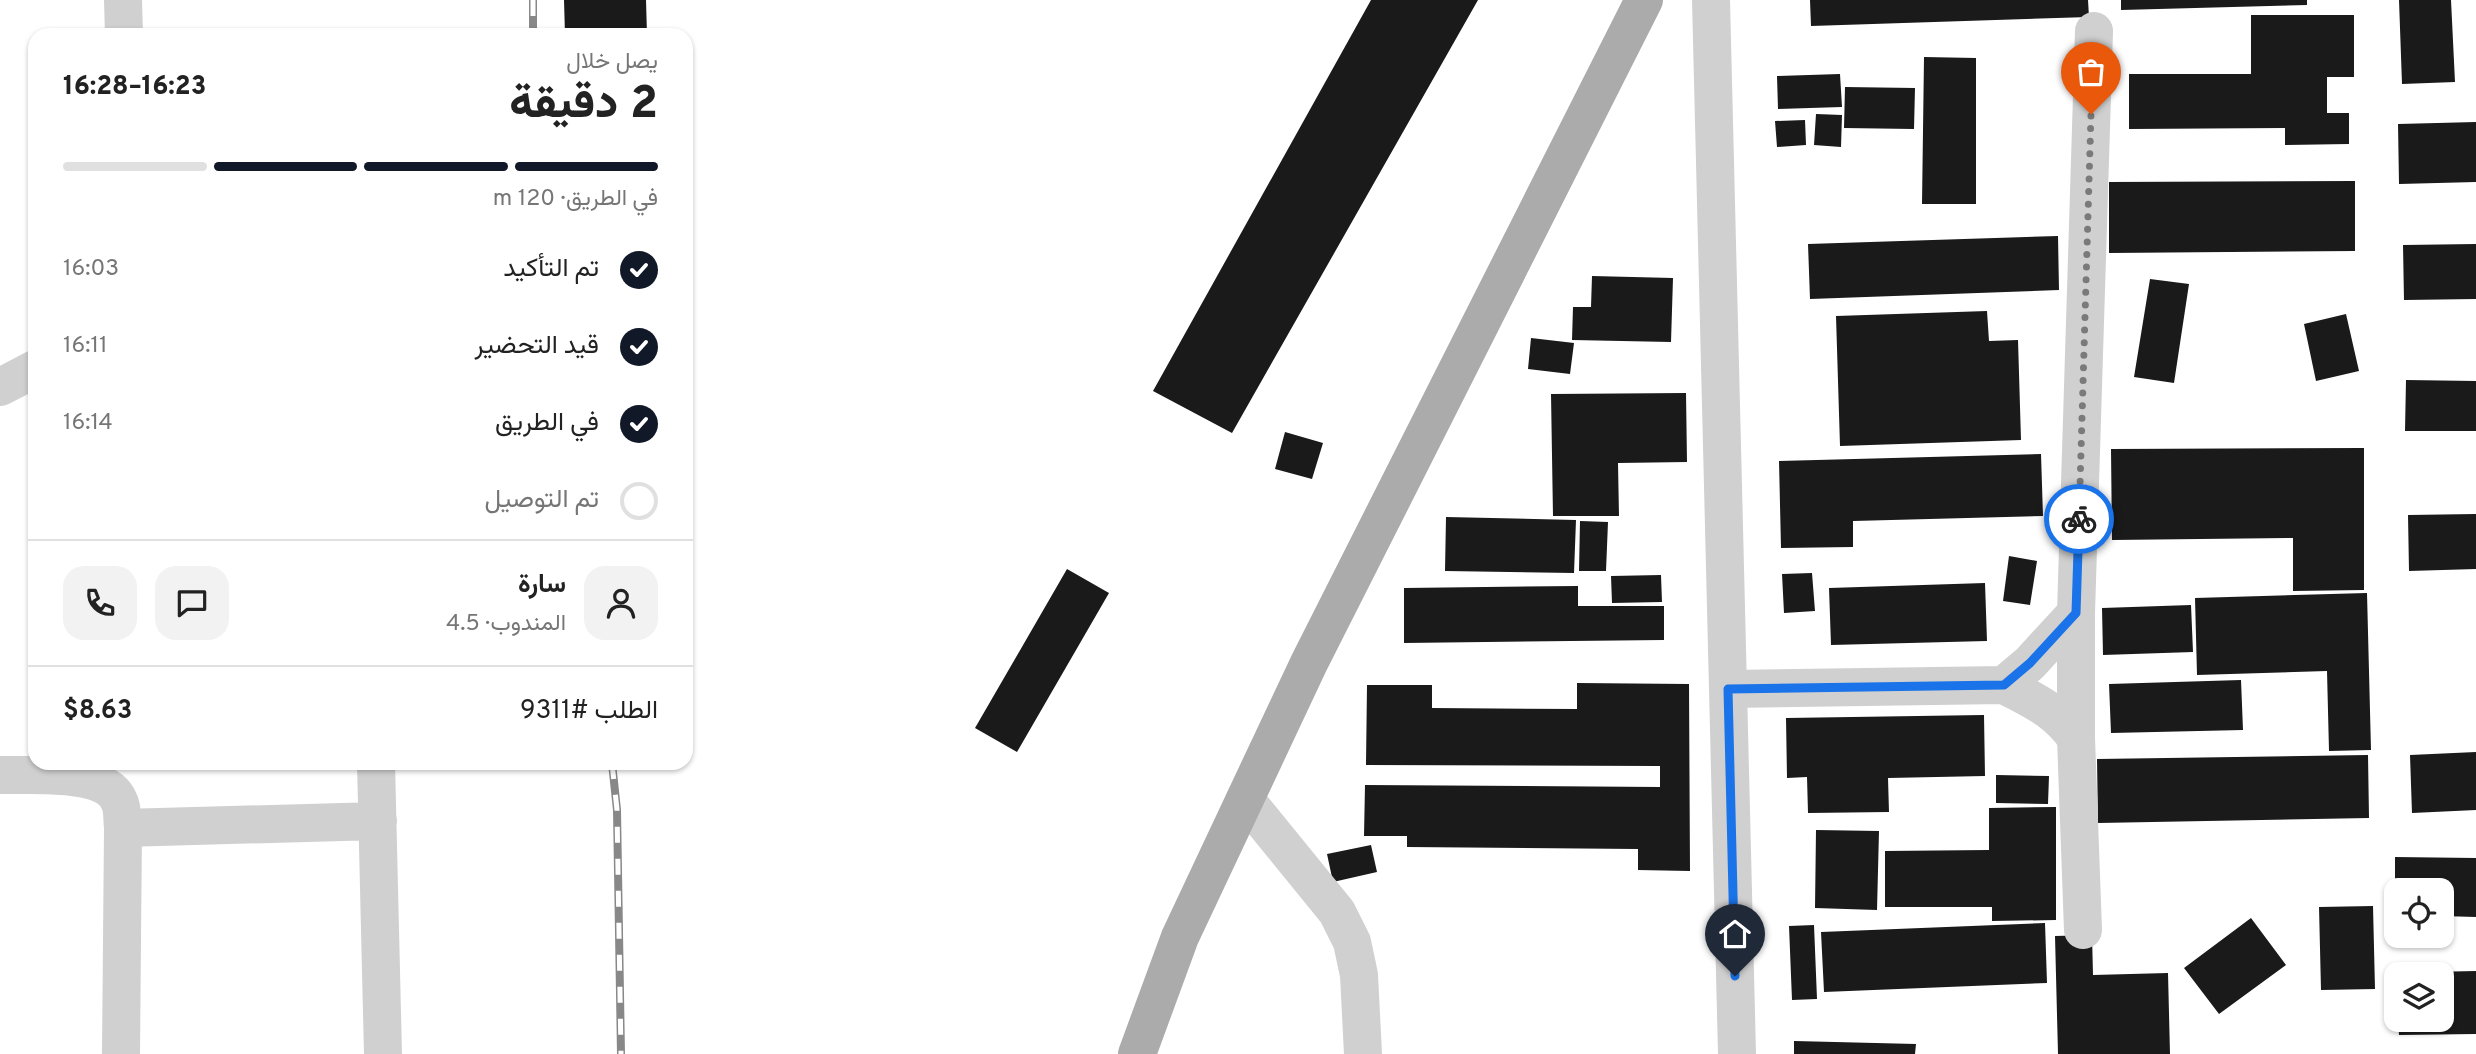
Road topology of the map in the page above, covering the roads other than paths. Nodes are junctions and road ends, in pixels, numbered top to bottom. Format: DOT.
graph roads {
  1 [pos="123,0"];
  2 [pos="1644,0"];
  3 [pos="1711,0"];
  4 [pos="124,28"];
  5 [pos="2094,31"];
  6 [pos="28,373"];
  7 [pos="0,387"];
  8 [pos="2076,613"];
  9 [pos="2004,685"];
  10 [pos="1728,689"];
  11 [pos="2076,738"];
  12 [pos="376,770"];
  13 [pos="0,775"];
  14 [pos="1245,799"];
  15 [pos="378,821"];
  16 [pos="123,828"];
  17 [pos="2083,930"];
  18 [pos="121,1054"];
  19 [pos="383,1054"];
  20 [pos="1137,1054"];
  21 [pos="1363,1054"];
  22 [pos="1737,1054"];
  1 -- 4 [label="street"];
  2 -- 14 [label="main road"];
  3 -- 10 [label="street"];
  5 -- 8 [label="street"];
  6 -- 7 [label="street"];
  8 -- 9 [label="street"];
  8 -- 11 [label="street"];
  9 -- 10 [label="street"];
  9 -- 11 [label="street"];
  10 -- 22 [label="street"];
  11 -- 17 [label="street"];
  12 -- 15 [label="street"];
  13 -- 16 [label="street"];
  14 -- 20 [label="main road"];
  14 -- 21 [label="street"];
  15 -- 16 [label="street"];
  15 -- 19 [label="street"];
  16 -- 18 [label="street"];
}
